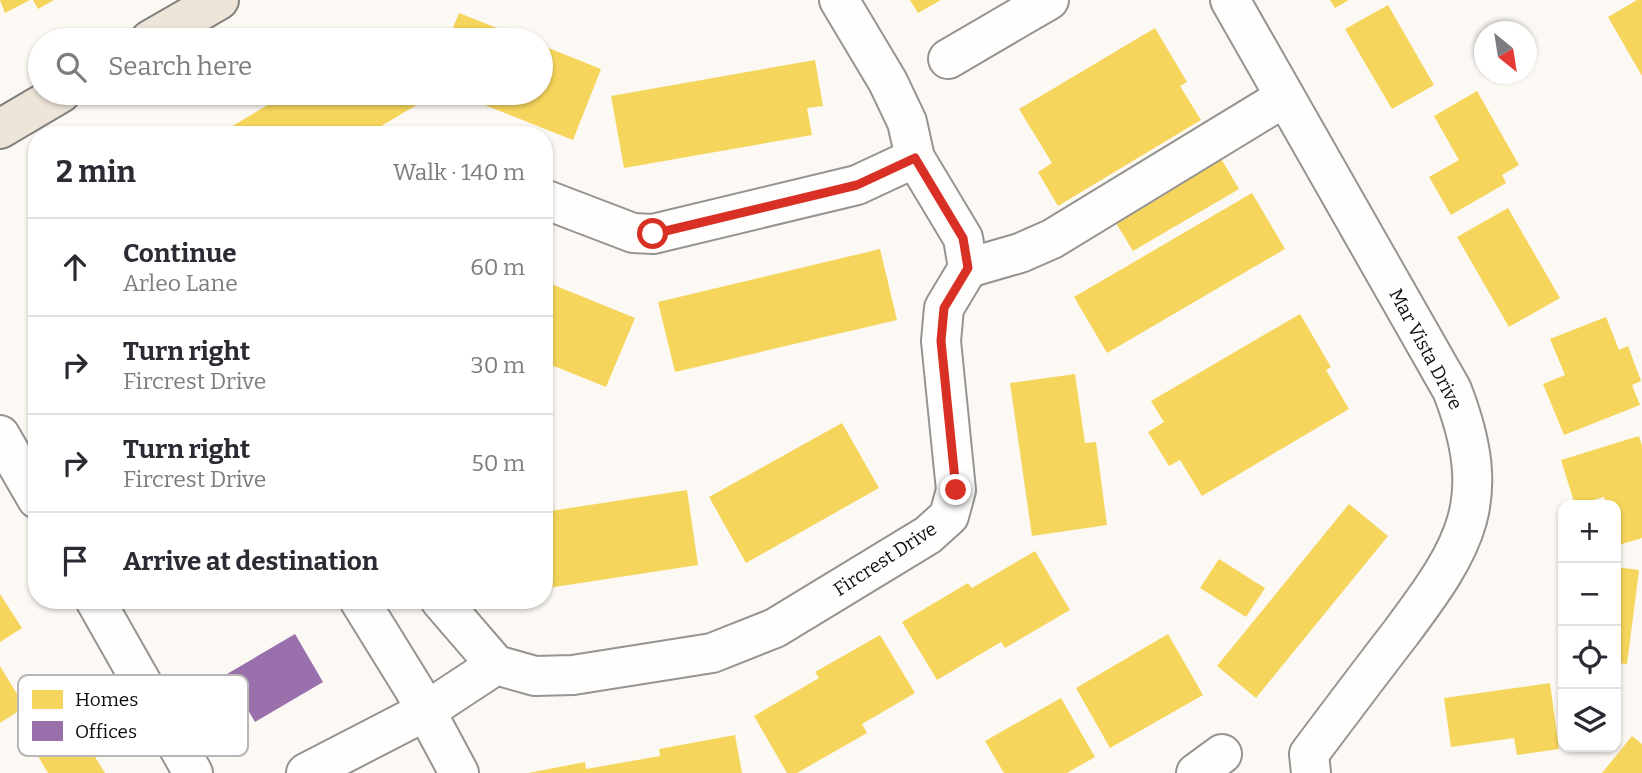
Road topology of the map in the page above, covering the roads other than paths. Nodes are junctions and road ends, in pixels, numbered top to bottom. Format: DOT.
graph roads {
  1 [pos="219,0"];
  2 [pos="839,0"];
  3 [pos="1049,0"];
  4 [pos="1230,0"];
  5 [pos="171,28"];
  6 [pos="948,59"];
  7 [pos="1285,97"];
  8 [pos="41,105"];
  9 [pos="0,129"];
  10 [pos="915,158"];
  11 [pos="553,202"];
  12 [pos="968,268"];
  13 [pos="0,435"];
  14 [pos="28,483"];
  15 [pos="100,609"];
  16 [pos="364,609"];
  17 [pos="448,609"];
  18 [pos="496,665"];
  19 [pos="137,675"];
  20 [pos="426,711"];
  21 [pos="183,756"];
  22 [pos="193,773"];
  23 [pos="306,773"];
  24 [pos="459,773"];
  25 [pos="1311,773"];
  1 -- 5 [label="main road"];
  2 -- 10 [label="street"];
  3 -- 6 [label="street"];
  4 -- 7 [label="street, Mar Vista Drive"];
  7 -- 12 [label="street"];
  7 -- 25 [label="street, Mar Vista Drive"];
  8 -- 9 [label="main road"];
  10 -- 11 [label="street"];
  10 -- 12 [label="street"];
  12 -- 18 [label="street, Fircrest Drive"];
  13 -- 14 [label="street"];
  15 -- 19 [label="street"];
  16 -- 20 [label="street"];
  17 -- 18 [label="street"];
  18 -- 20 [label="street"];
  20 -- 23 [label="street"];
  20 -- 24 [label="street"];
  21 -- 22 [label="street"];
}
